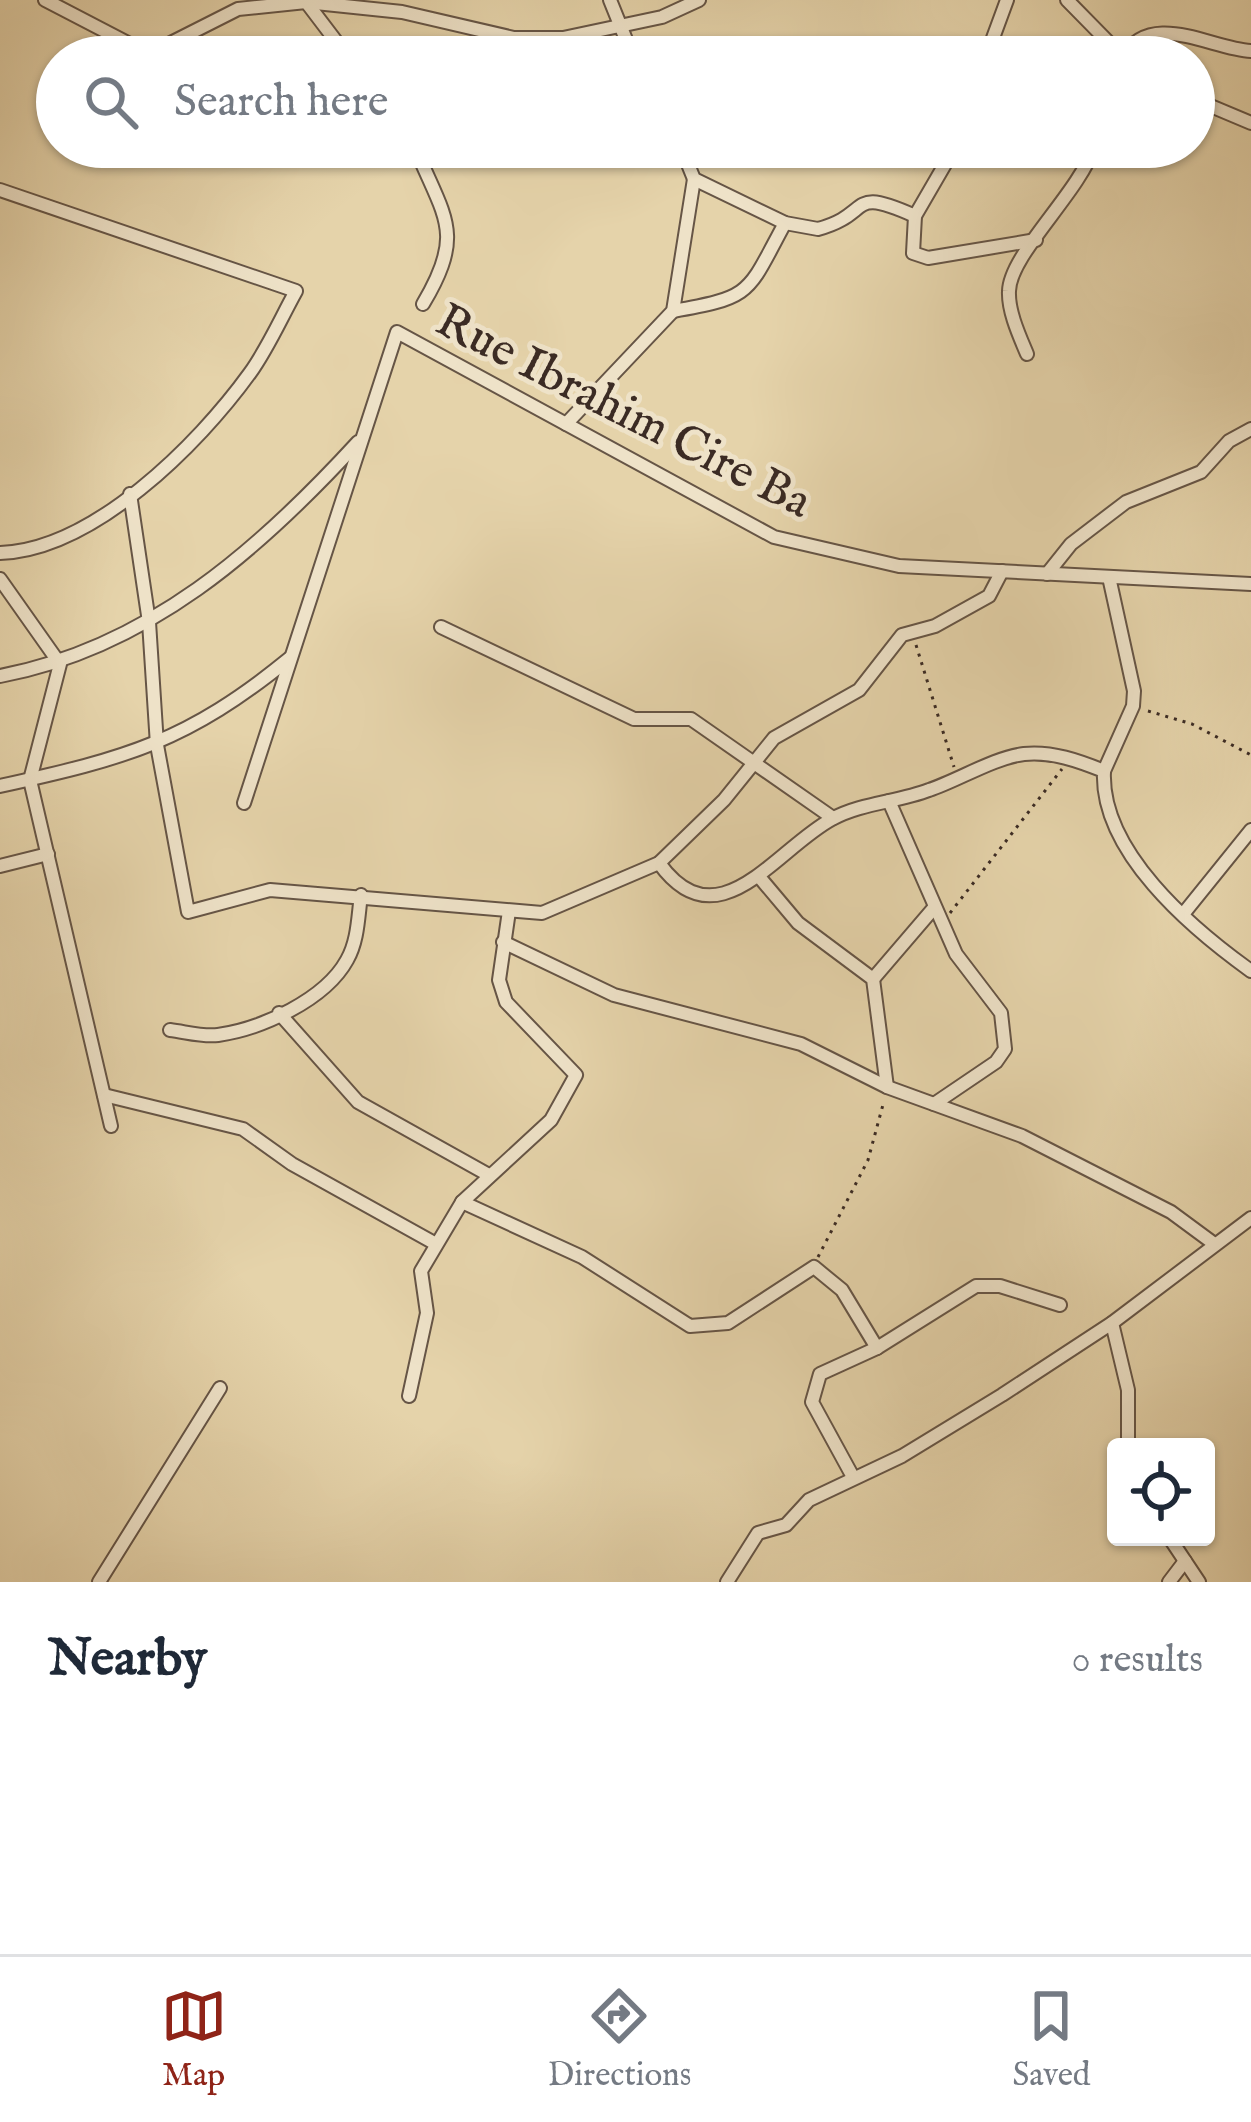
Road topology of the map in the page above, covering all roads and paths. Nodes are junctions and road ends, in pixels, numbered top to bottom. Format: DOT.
graph roads {
  1 [pos="44,0"];
  2 [pos="388,0"];
  3 [pos="610,0"];
  4 [pos="699,0"];
  5 [pos="1006,0"];
  6 [pos="1067,0"];
  7 [pos="306,2"];
  8 [pos="402,12"];
  9 [pos="618,27"];
  10 [pos="113,36"];
  11 [pos="186,36"];
  12 [pos="332,36"];
  13 [pos="505,36"];
  14 [pos="573,36"];
  15 [pos="622,36"];
  16 [pos="993,36"];
  17 [pos="1102,36"];
  18 [pos="1215,44"];
  19 [pos="1251,51"];
  20 [pos="1215,108"];
  21 [pos="1251,123"];
  22 [pos="423,168"];
  23 [pos="690,168"];
  24 [pos="944,168"];
  25 [pos="1084,168"];
  26 [pos="694,179"];
  27 [pos="0,190"];
  28 [pos="915,216"];
  29 [pos="785,223"];
  30 [pos="1036,240"];
  31 [pos="423,304"];
  32 [pos="674,311"];
  33 [pos="1027,354"];
  34 [pos="566,424"];
  35 [pos="1251,429"];
  36 [pos="363,437"];
  37 [pos="130,494"];
  38 [pos="0,553"];
  39 [pos="1002,572"];
  40 [pos="1047,574"];
  41 [pos="1109,577"];
  42 [pos="0,579"];
  43 [pos="1251,584"];
  44 [pos="149,622"];
  45 [pos="441,627"];
  46 [pos="914,631"];
  47 [pos="291,658"];
  48 [pos="60,664"];
  49 [pos="0,676"];
  50 [pos="1133,706"];
  51 [pos="157,745"];
  52 [pos="1251,755"];
  53 [pos="752,758"];
  54 [pos="1071,758"];
  55 [pos="1104,771"];
  56 [pos="958,779"];
  57 [pos="30,780"];
  58 [pos="0,787"];
  59 [pos="889,801"];
  60 [pos="244,803"];
  61 [pos="833,818"];
  62 [pos="1251,830"];
  63 [pos="48,854"];
  64 [pos="659,862"];
  65 [pos="0,866"];
  66 [pos="761,879"];
  67 [pos="361,895"];
  68 [pos="933,909"];
  69 [pos="509,910"];
  70 [pos="1184,914"];
  71 [pos="942,926"];
  72 [pos="503,942"];
  73 [pos="1248,963"];
  74 [pos="873,979"];
  75 [pos="279,1013"];
  76 [pos="170,1030"];
  77 [pos="887,1088"];
  78 [pos="104,1095"];
  79 [pos="934,1104"];
  80 [pos="111,1126"];
  81 [pos="487,1174"];
  82 [pos="462,1202"];
  83 [pos="1251,1218"];
  84 [pos="1213,1243"];
  85 [pos="436,1244"];
  86 [pos="814,1267"];
  87 [pos="1060,1305"];
  88 [pos="1112,1323"];
  89 [pos="877,1348"];
  90 [pos="220,1388"];
  91 [pos="409,1396"];
  92 [pos="1128,1438"];
  93 [pos="853,1477"];
  94 [pos="1175,1546"];
  95 [pos="1184,1561"];
  96 [pos="99,1582"];
  97 [pos="727,1582"];
  98 [pos="1169,1582"];
  99 [pos="1199,1582"];
  1 -- 10 [label="street"];
  2 -- 8 [label="street"];
  3 -- 9 [label="street"];
  4 -- 9 [label="street"];
  5 -- 16 [label="street"];
  6 -- 17 [label="street"];
  7 -- 8 [label="street"];
  7 -- 11 [label="street"];
  7 -- 12 [label="street"];
  8 -- 13 [label="street"];
  9 -- 14 [label="street"];
  9 -- 15 [label="street"];
  18 -- 19 [label="street"];
  20 -- 21 [label="street"];
  22 -- 31 [label="street"];
  23 -- 26 [label="street"];
  24 -- 28 [label="street"];
  25 -- 30 [label="street"];
  26 -- 29 [label="street"];
  26 -- 32 [label="street"];
  27 -- 37 [label="street"];
  28 -- 29 [label="street"];
  28 -- 30 [label="street"];
  29 -- 32 [label="street"];
  30 -- 33 [label="street"];
  32 -- 34 [label="street"];
  34 -- 36 [label="street, Rue Ibrahim Cire Ba"];
  34 -- 39 [label="street, Rue Ibrahim Cire Ba"];
  35 -- 40 [label="street"];
  36 -- 44 [label="street"];
  36 -- 47 [label="street"];
  37 -- 38 [label="street"];
  37 -- 44 [label="street"];
  39 -- 40 [label="street, Rue Ibrahim Cire Ba"];
  39 -- 46 [label="street"];
  40 -- 41 [label="street, Rue Ibrahim Cire Ba"];
  41 -- 43 [label="street, Rue Ibrahim Cire Ba"];
  41 -- 50 [label="street"];
  42 -- 48 [label="street"];
  44 -- 48 [label="street"];
  44 -- 51 [label="street"];
  45 -- 53 [label="street"];
  46 -- 53 [label="street"];
  46 -- 56 [label="path"];
  47 -- 51 [label="street"];
  47 -- 60 [label="street"];
  48 -- 49 [label="street"];
  48 -- 57 [label="street"];
  50 -- 52 [label="path"];
  50 -- 55 [label="street"];
  51 -- 57 [label="street"];
  51 -- 67 [label="street"];
  53 -- 61 [label="street"];
  53 -- 64 [label="street"];
  54 -- 55 [label="street"];
  54 -- 56 [label="street"];
  54 -- 71 [label="path"];
  55 -- 70 [label="street"];
  56 -- 59 [label="street"];
  57 -- 58 [label="street"];
  57 -- 63 [label="street"];
  59 -- 61 [label="street"];
  59 -- 68 [label="street"];
  61 -- 66 [label="street"];
  62 -- 70 [label="street"];
  63 -- 65 [label="street"];
  63 -- 78 [label="street"];
  64 -- 66 [label="street"];
  64 -- 69 [label="street"];
  66 -- 74 [label="street"];
  67 -- 69 [label="street"];
  67 -- 75 [label="street"];
  68 -- 71 [label="street"];
  68 -- 74 [label="street"];
  69 -- 72 [label="street"];
  70 -- 73 [label="street"];
  71 -- 79 [label="street"];
  72 -- 77 [label="street"];
  72 -- 81 [label="street"];
  74 -- 77 [label="street"];
  75 -- 76 [label="street"];
  75 -- 81 [label="street"];
  77 -- 79 [label="street"];
  77 -- 86 [label="path"];
  78 -- 80 [label="street"];
  78 -- 85 [label="street"];
  79 -- 84 [label="street"];
  81 -- 82 [label="street"];
  82 -- 85 [label="street"];
  82 -- 86 [label="street"];
  83 -- 84 [label="street"];
  84 -- 88 [label="street"];
  85 -- 91 [label="street"];
  86 -- 89 [label="street"];
  87 -- 89 [label="street"];
  88 -- 92 [label="street"];
  88 -- 93 [label="street"];
  89 -- 93 [label="street"];
  90 -- 96 [label="street"];
  93 -- 97 [label="street"];
  94 -- 95 [label="street"];
  95 -- 98 [label="street"];
  95 -- 99 [label="street"];
}
